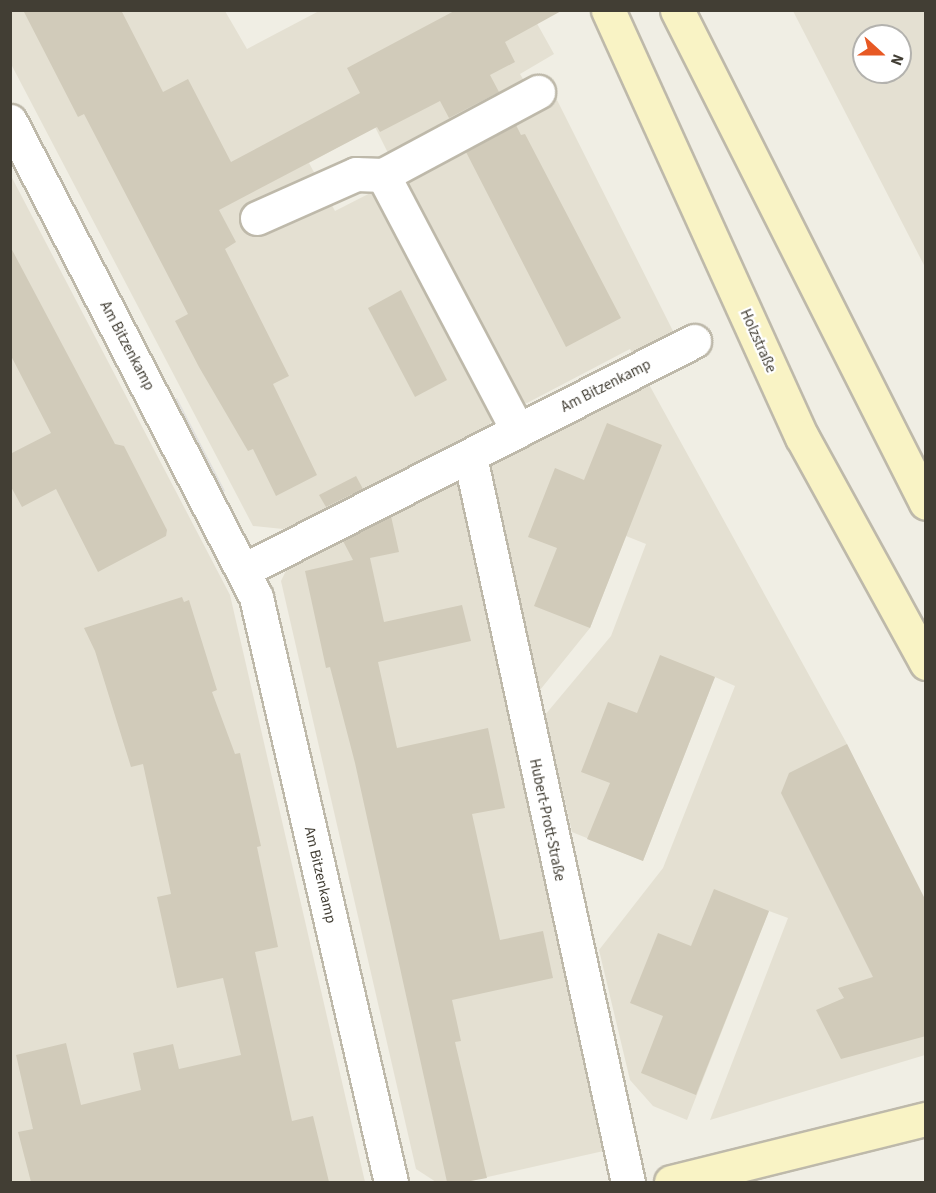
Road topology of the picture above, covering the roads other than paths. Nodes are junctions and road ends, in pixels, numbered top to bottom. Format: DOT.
graph roads {
  1 [pos="608,10"];
  2 [pos="677,10"];
  3 [pos="538,92"];
  4 [pos="10,121"];
  5 [pos="383,175"];
  6 [pos="257,218"];
  7 [pos="694,341"];
  8 [pos="518,431"];
  9 [pos="470,457"];
  10 [pos="926,503"];
  11 [pos="244,570"];
  12 [pos="926,663"];
  13 [pos="926,1119"];
  14 [pos="391,1182"];
  15 [pos="628,1182"];
  16 [pos="671,1182"];
  1 -- 12 [label="main road, Holzstraße"];
  2 -- 10 [label="main road"];
  3 -- 5 [label="street"];
  4 -- 11 [label="street, Am Bitzenkamp"];
  5 -- 6 [label="street"];
  5 -- 8 [label="street"];
  7 -- 8 [label="street, Am Bitzenkamp"];
  8 -- 9 [label="street, Am Bitzenkamp"];
  9 -- 11 [label="street, Am Bitzenkamp"];
  9 -- 15 [label="street, Hubert-Prott-Straße"];
  11 -- 14 [label="street, Am Bitzenkamp"];
  13 -- 16 [label="main road"];
}
